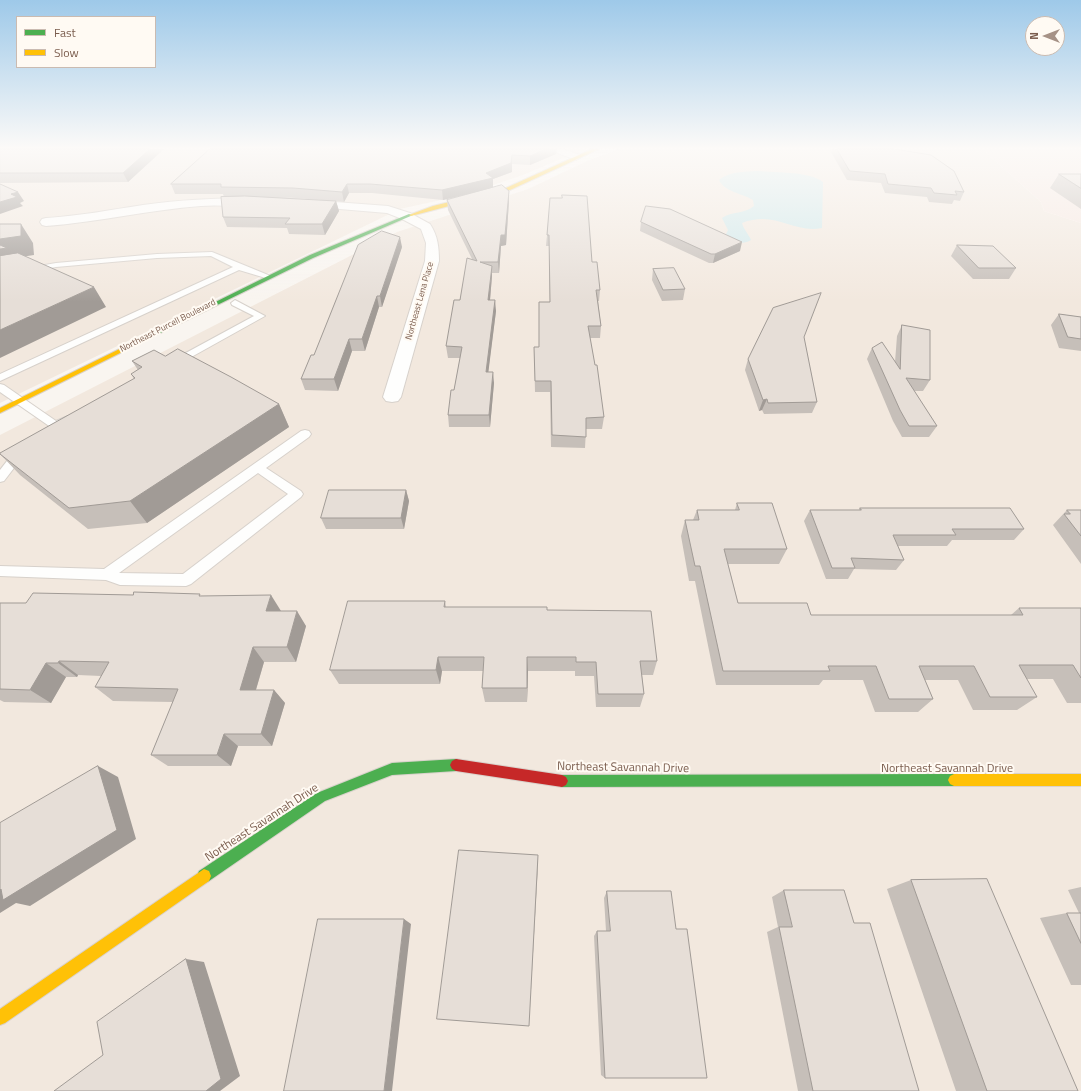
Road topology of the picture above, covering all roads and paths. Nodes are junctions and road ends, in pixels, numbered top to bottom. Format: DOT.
graph roads {
  1 [pos="265,200"];
  2 [pos="465,200"];
  3 [pos="296,203"];
  4 [pos="406,216"];
  5 [pos="46,222"];
  6 [pos="344,243"];
  7 [pos="239,267"];
  8 [pos="0,275"];
  9 [pos="269,277"];
  10 [pos="235,303"];
  11 [pos="129,357"];
  12 [pos="168,371"];
  13 [pos="0,378"];
  14 [pos="0,387"];
  15 [pos="392,397"];
  16 [pos="21,401"];
  17 [pos="34,405"];
  18 [pos="0,411"];
  19 [pos="18,413"];
  20 [pos="76,416"];
  21 [pos="56,426"];
  22 [pos="44,432"];
  23 [pos="305,434"];
  24 [pos="28,443"];
  25 [pos="258,468"];
  26 [pos="0,478"];
  27 [pos="0,571"];
  28 [pos="106,575"];
  29 [pos="1081,780"];
  30 [pos="0,1018"];
  1 -- 5 [label="street"];
  2 -- 4 [label="street, Northeast Purcell Boulevard"];
  3 -- 4 [label="street, Northeast Lena Place"];
  4 -- 6 [label="street, Northeast Purcell Boulevard"];
  4 -- 15 [label="street, Northeast Lena Place"];
  6 -- 9 [label="street, Northeast Purcell Boulevard"];
  6 -- 10 [label="street, Northeast Purcell Boulevard"];
  7 -- 8 [label="lane"];
  7 -- 9 [label="lane"];
  7 -- 13 [label="lane"];
  9 -- 16 [label="street, Northeast Purcell Boulevard"];
  10 -- 11 [label="street, Northeast Purcell Boulevard"];
  10 -- 12 [label="lane"];
  14 -- 16 [label="lane"];
  16 -- 17 [label="lane"];
  16 -- 18 [label="street, Northeast Purcell Boulevard"];
  17 -- 19 [label="street"];
  17 -- 21 [label="lane"];
  20 -- 21 [label="lane"];
  21 -- 22 [label="lane"];
  23 -- 25 [label="lane"];
  24 -- 26 [label="lane"];
  25 -- 28 [label="lane"];
  25 -- 28 [label="lane"];
  27 -- 28 [label="lane"];
  29 -- 30 [label="street, Northeast Savannah Drive"];
}
